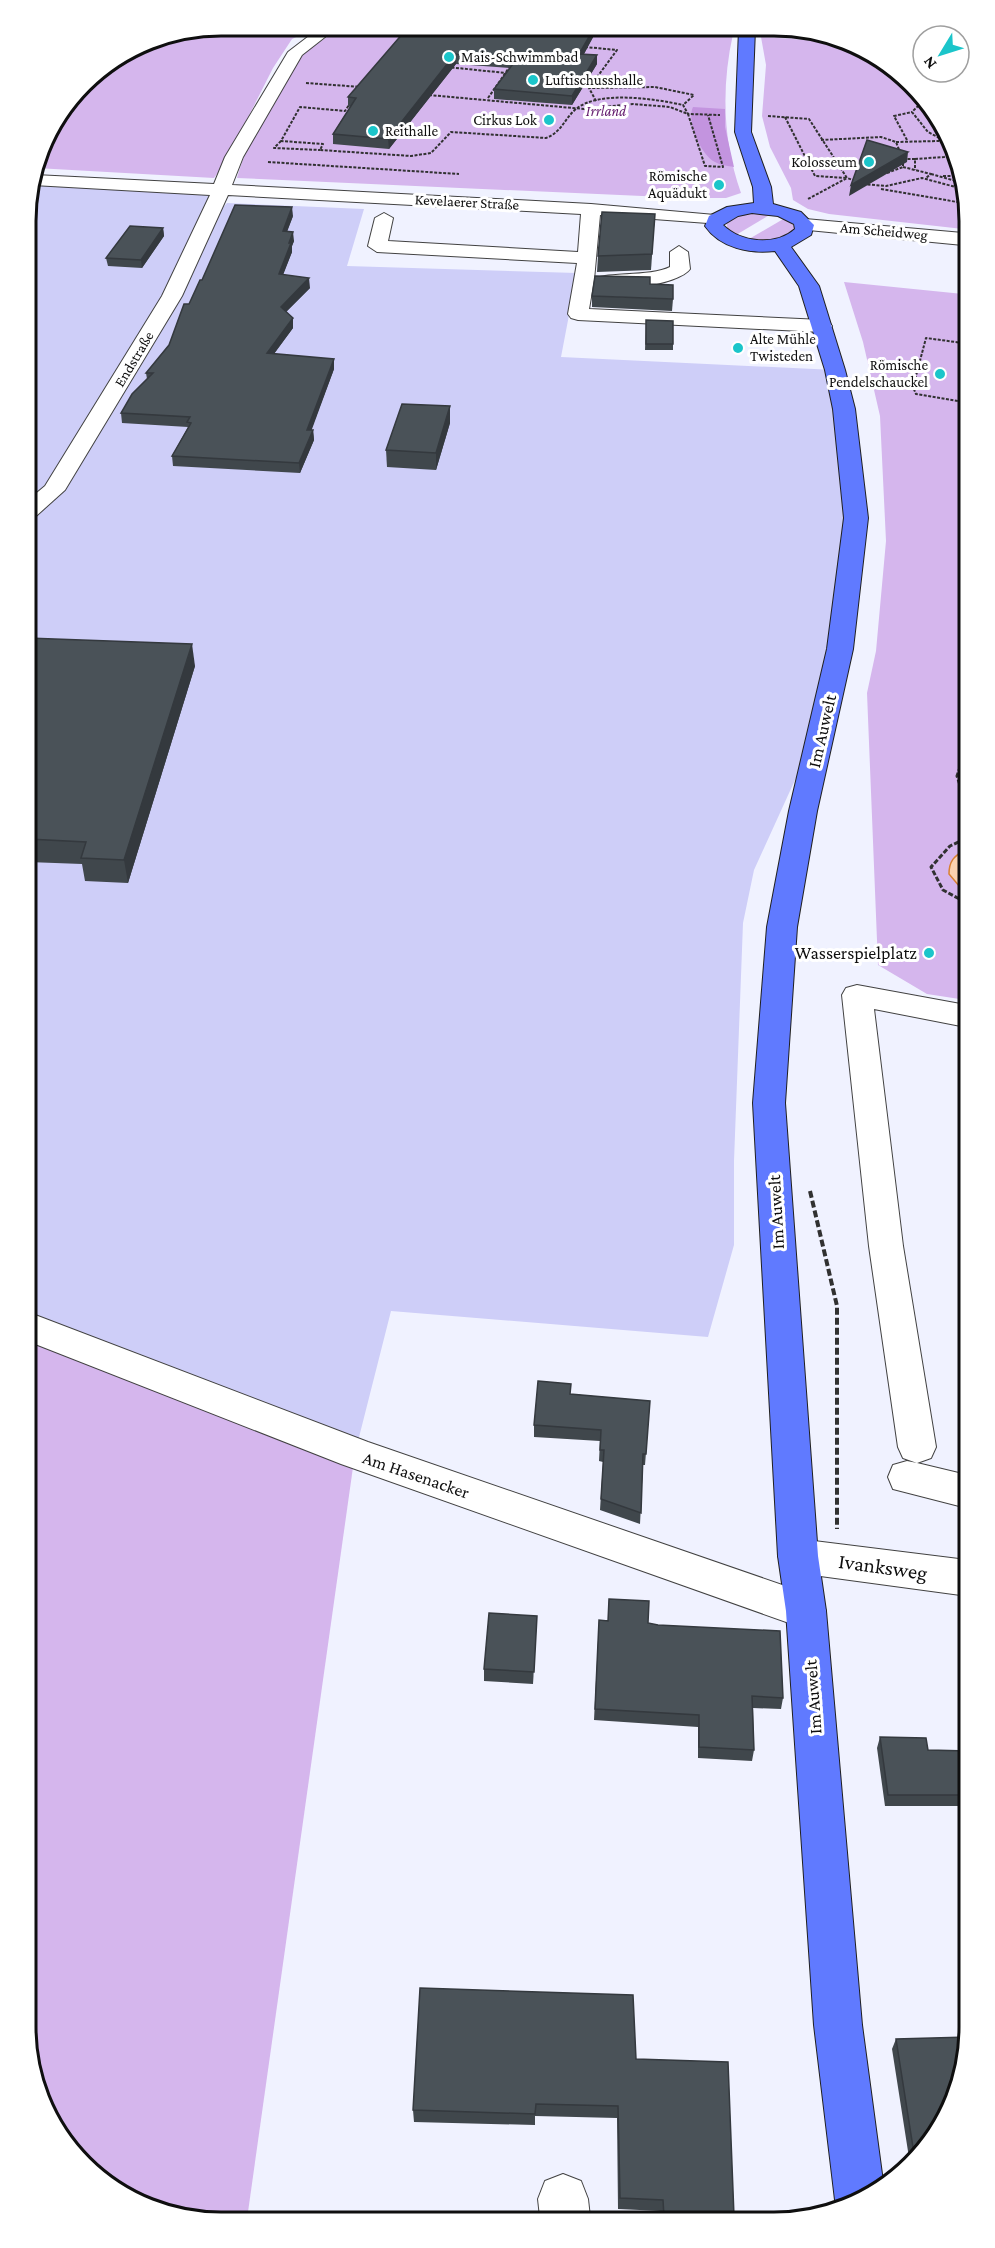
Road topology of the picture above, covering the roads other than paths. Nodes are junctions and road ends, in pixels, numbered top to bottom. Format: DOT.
graph roads {
  1 [pos="318,36"];
  2 [pos="747,36"];
  3 [pos="41,180"];
  4 [pos="219,191"];
  5 [pos="764,208"];
  6 [pos="591,209"];
  7 [pos="384,218"];
  8 [pos="715,220"];
  9 [pos="805,225"];
  10 [pos="959,239"];
  11 [pos="779,243"];
  12 [pos="679,252"];
  13 [pos="587,258"];
  14 [pos="585,279"];
  15 [pos="822,326"];
  16 [pos="36,505"];
  17 [pos="959,1015"];
  18 [pos="36,1329"];
  19 [pos="959,1487"];
  20 [pos="817,1559"];
  21 [pos="959,1577"];
  22 [pos="806,1611"];
  23 [pos="859,2191"];
  1 -- 4 [label="street"];
  2 -- 5 [label="main road"];
  3 -- 4 [label="street, Kevelaerer Straße"];
  4 -- 6 [label="street, Kevelaerer Straße"];
  4 -- 16 [label="street, Endstraße"];
  5 -- 8 [label="main road"];
  5 -- 9 [label="main road"];
  6 -- 8 [label="street, Kevelaerer Straße"];
  6 -- 13 [label="street"];
  7 -- 13 [label="street"];
  8 -- 11 [label="main road"];
  9 -- 10 [label="street, Am Scheidweg"];
  9 -- 11 [label="main road"];
  11 -- 15 [label="main road, Im Auwelt"];
  12 -- 14 [label="street"];
  13 -- 14 [label="street"];
  14 -- 15 [label="street"];
  15 -- 20 [label="main road, Im Auwelt"];
  17 -- 19 [label="street"];
  18 -- 22 [label="street, Am Hasenacker"];
  20 -- 21 [label="street, Ivanksweg"];
  20 -- 22 [label="main road, Im Auwelt"];
  22 -- 23 [label="main road, Im Auwelt"];
}
